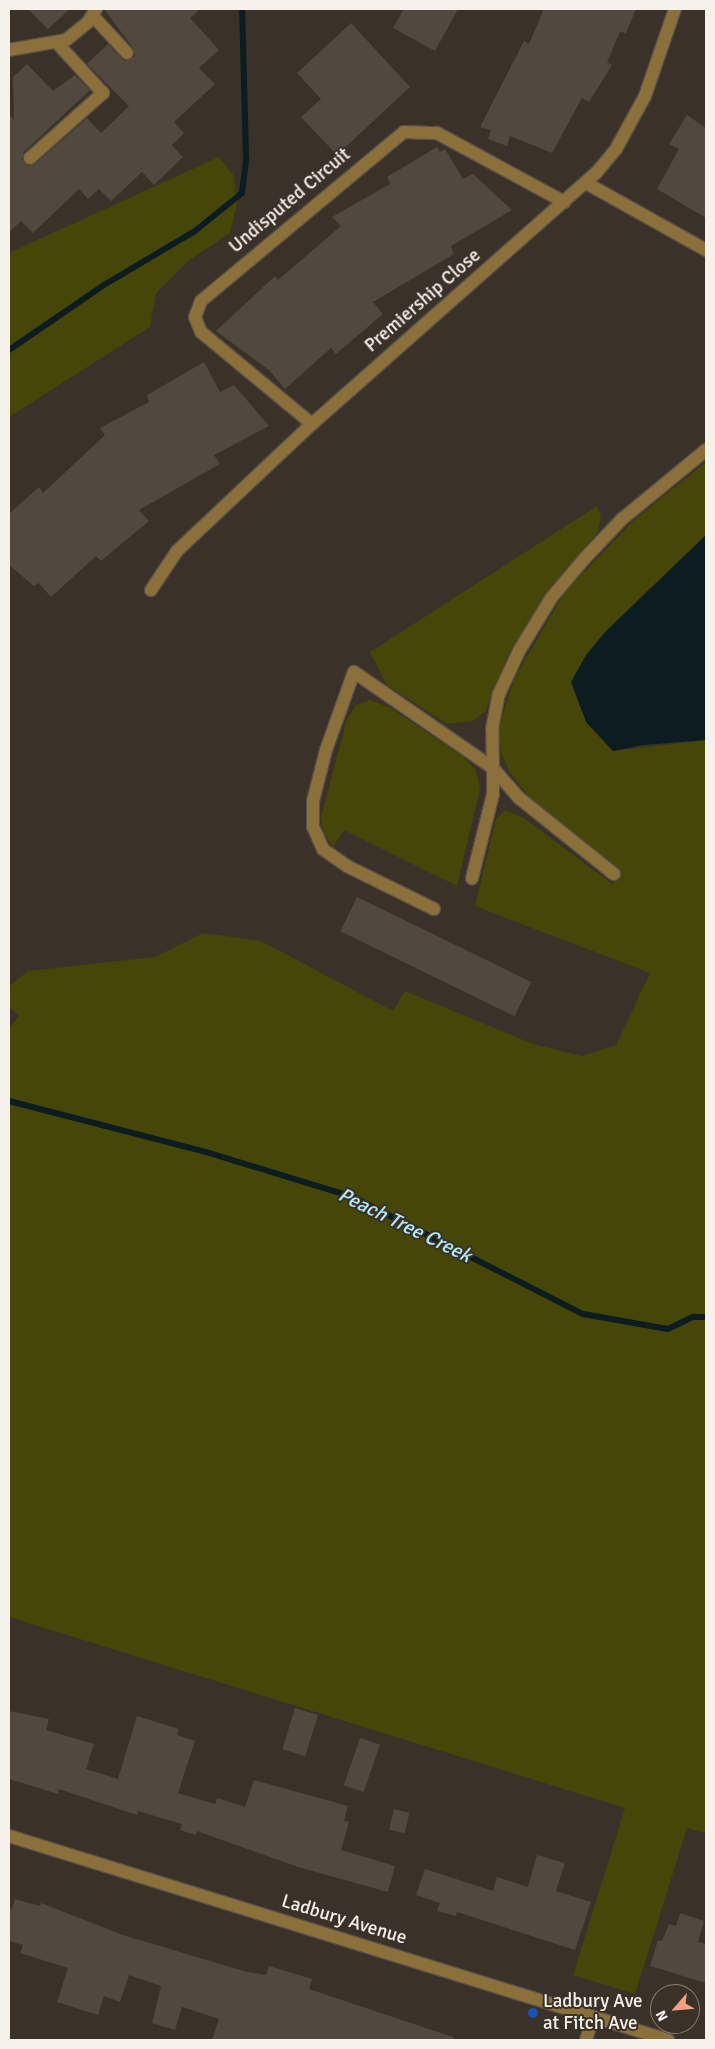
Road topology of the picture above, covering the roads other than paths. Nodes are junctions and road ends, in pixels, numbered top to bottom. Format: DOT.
graph roads {
  1 [pos="675,9"];
  2 [pos="95,12"];
  3 [pos="57,43"];
  4 [pos="9,50"];
  5 [pos="127,53"];
  6 [pos="30,158"];
  7 [pos="586,183"];
  8 [pos="564,202"];
  9 [pos="706,250"];
  10 [pos="312,424"];
  11 [pos="706,450"];
  12 [pos="151,590"];
  13 [pos="493,768"];
  14 [pos="614,874"];
  15 [pos="472,878"];
  16 [pos="434,909"];
  17 [pos="9,1836"];
  18 [pos="593,2017"];
  19 [pos="586,2040"];
  20 [pos="668,2040"];
  1 -- 7 [label="street, Premiership Close"];
  2 -- 3 [label="street"];
  2 -- 5 [label="street"];
  3 -- 4 [label="street"];
  3 -- 6 [label="street"];
  7 -- 8 [label="street, Premiership Close"];
  7 -- 9 [label="street"];
  8 -- 10 [label="street, Premiership Close"];
  8 -- 10 [label="street, Undisputed Circuit"];
  10 -- 12 [label="street, Premiership Close"];
  11 -- 13 [label="street"];
  13 -- 14 [label="street"];
  13 -- 15 [label="street"];
  13 -- 16 [label="street"];
  17 -- 18 [label="street, Ladbury Avenue"];
  18 -- 19 [label="street"];
  18 -- 20 [label="street, Ladbury Avenue"];
}
